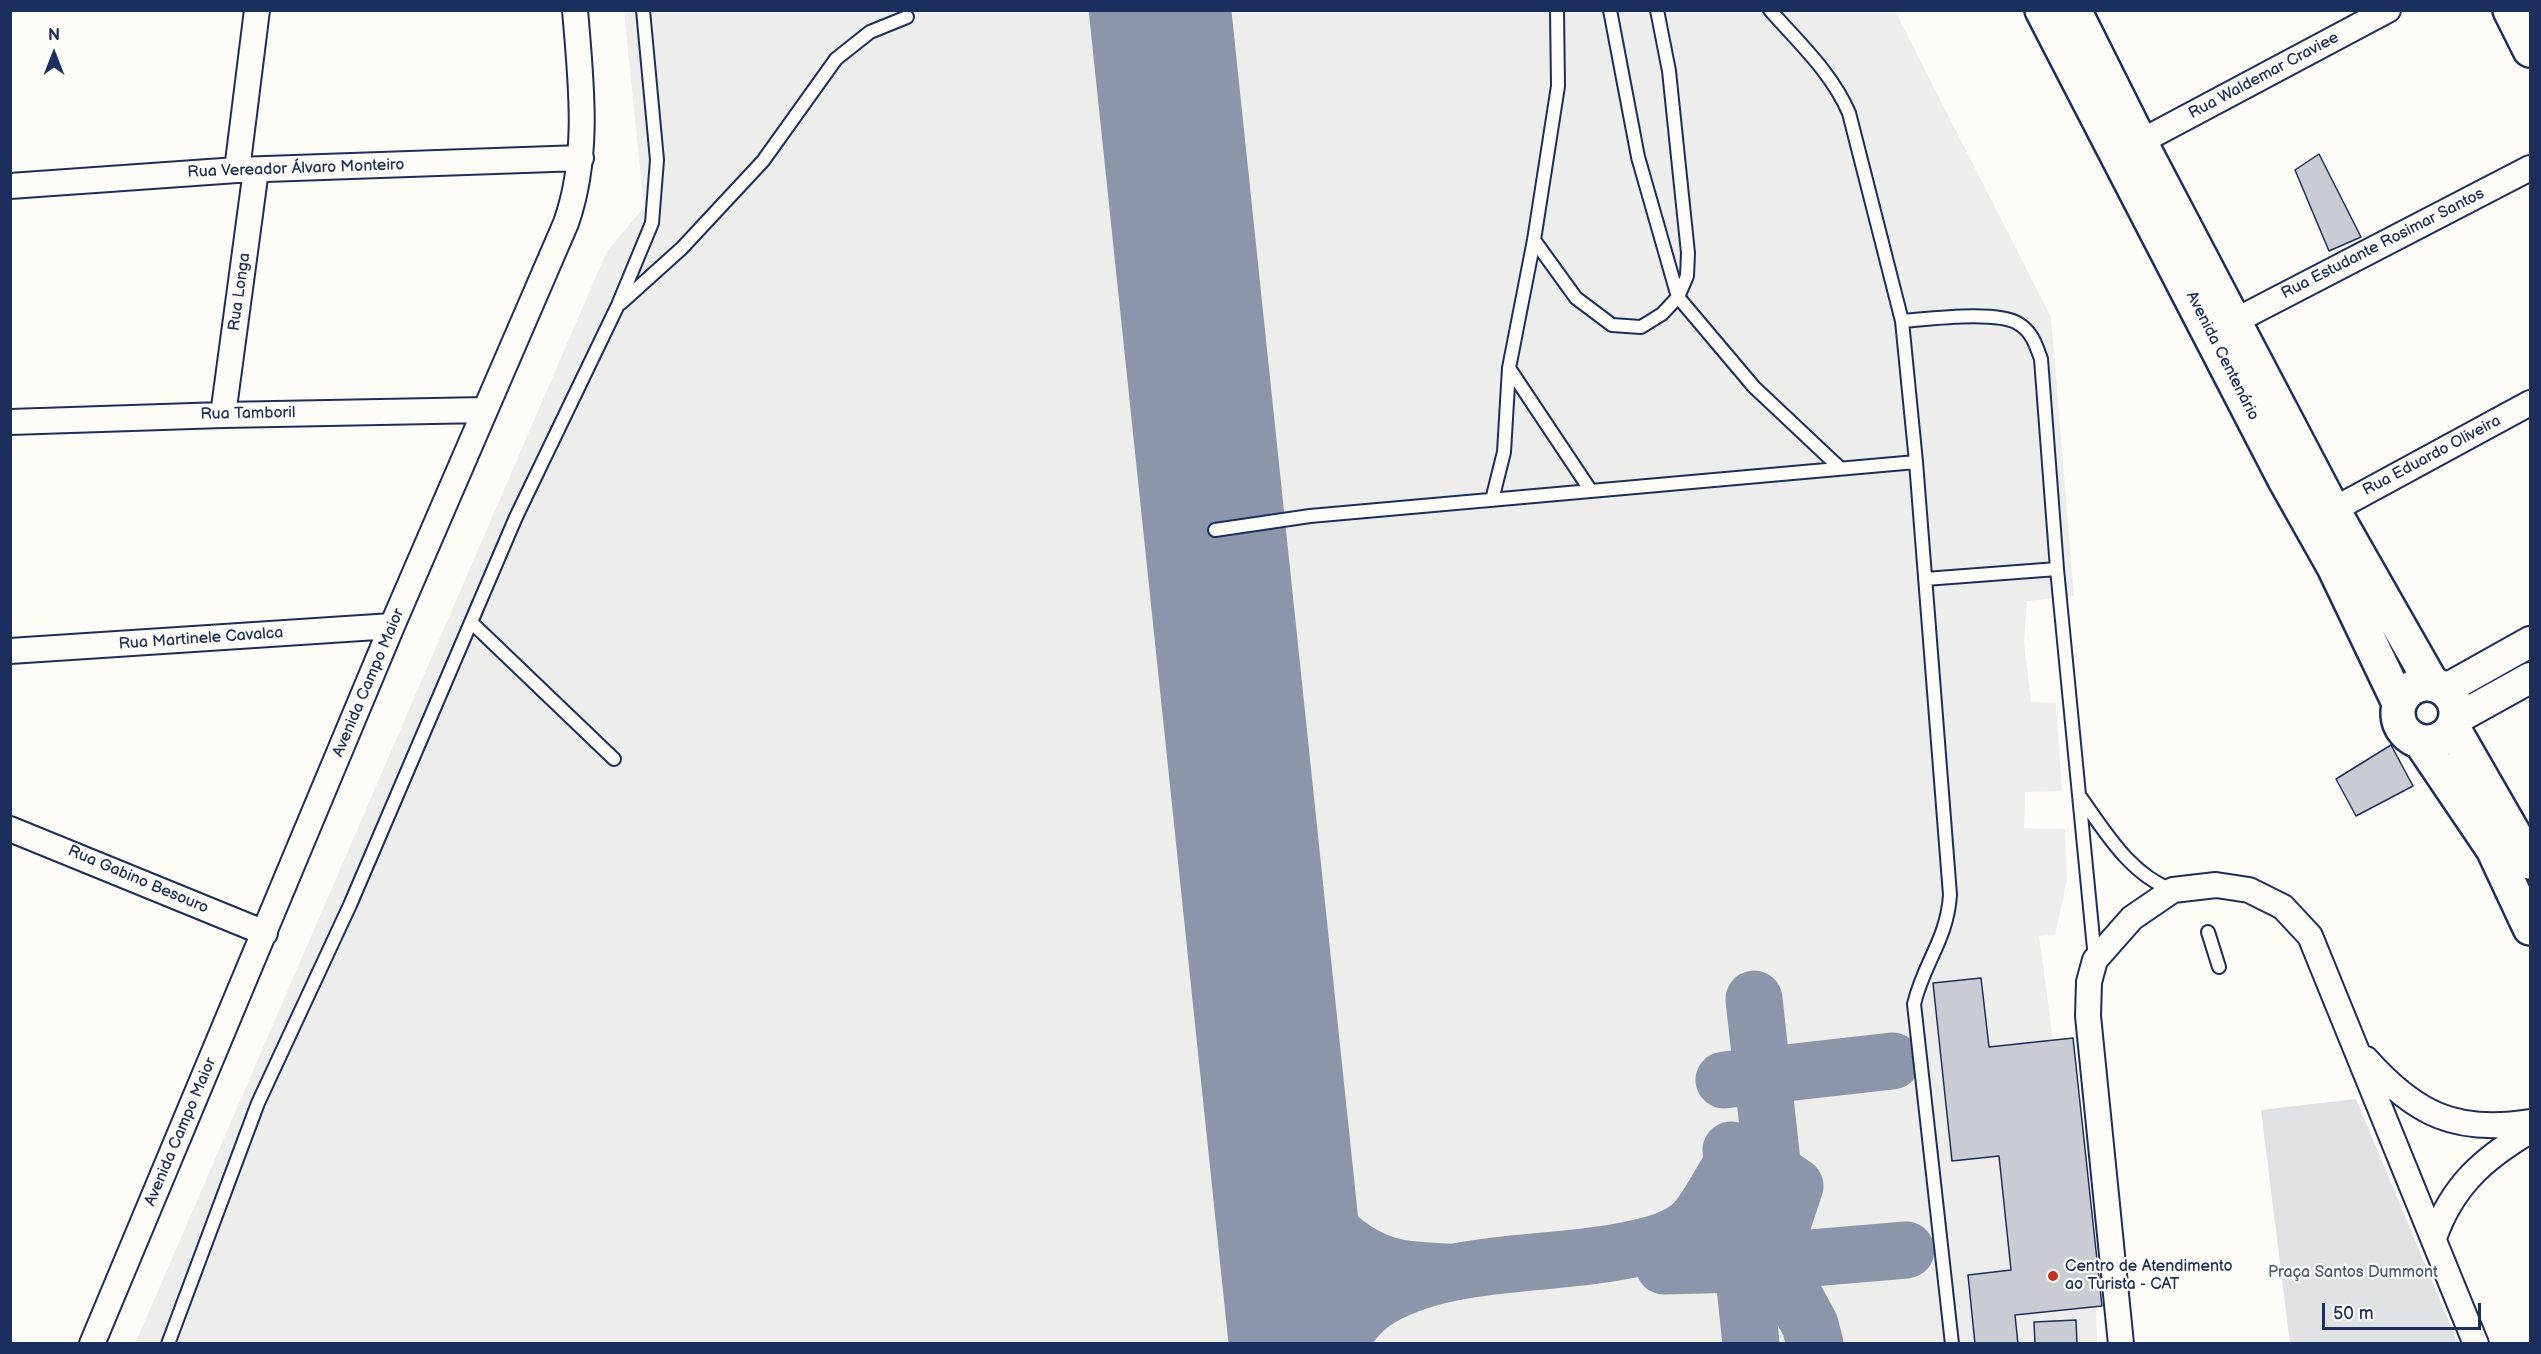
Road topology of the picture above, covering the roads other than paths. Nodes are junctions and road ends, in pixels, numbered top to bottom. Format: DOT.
graph roads {
  1 [pos="257,10"];
  2 [pos="575,10"];
  3 [pos="643,10"];
  4 [pos="1557,10"];
  5 [pos="1610,10"];
  6 [pos="1657,10"];
  7 [pos="1770,10"];
  8 [pos="2042,10"];
  9 [pos="2074,10"];
  10 [pos="2388,10"];
  11 [pos="2510,10"];
  12 [pos="907,17"];
  13 [pos="2530,50"];
  14 [pos="2140,142"];
  15 [pos="581,158"];
  16 [pos="2530,168"];
  17 [pos="247,170"];
  18 [pos="10,186"];
  19 [pos="1534,240"];
  20 [pos="1678,297"];
  21 [pos="618,305"];
  22 [pos="1902,321"];
  23 [pos="2235,321"];
  24 [pos="1509,368"];
  25 [pos="2530,403"];
  26 [pos="485,410"];
  27 [pos="224,415"];
  28 [pos="10,423"];
  29 [pos="1916,462"];
  30 [pos="1840,468"];
  31 [pos="1592,491"];
  32 [pos="1492,500"];
  33 [pos="2333,510"];
  34 [pos="1215,530"];
  35 [pos="2056,569"];
  36 [pos="1925,579"];
  37 [pos="471,622"];
  38 [pos="392,626"];
  39 [pos="2530,642"];
  40 [pos="10,651"];
  41 [pos="2530,678"];
  42 [pos="2400,703"];
  43 [pos="2447,705"];
  44 [pos="2420,741"];
  45 [pos="614,759"];
  46 [pos="2080,797"];
  47 [pos="10,829"];
  48 [pos="2530,862"];
  49 [pos="2173,890"];
  50 [pos="2530,928"];
  51 [pos="2208,932"];
  52 [pos="265,933"];
  53 [pos="2095,960"];
  54 [pos="2219,967"];
  55 [pos="2356,1048"];
  56 [pos="2530,1122"];
  57 [pos="2530,1131"];
  58 [pos="2434,1238"];
  59 [pos="2476,1343"];
  60 [pos="92,1344"];
  61 [pos="168,1344"];
  62 [pos="1952,1344"];
  63 [pos="2121,1344"];
  1 -- 17 [label="street, Rua Longa"];
  2 -- 15 [label="street, Avenida Campo Maior"];
  3 -- 21 [label="lane"];
  4 -- 19 [label="lane"];
  5 -- 20 [label="lane"];
  6 -- 20 [label="lane"];
  7 -- 22 [label="lane"];
  8 -- 42 [label="main road, Avenida Centenário"];
  9 -- 14 [label="main road, Avenida Centenário"];
  10 -- 14 [label="street, Rua Waldemar Craviee"];
  11 -- 13 [label="main road"];
  12 -- 21 [label="lane"];
  14 -- 23 [label="main road, Avenida Centenário"];
  15 -- 17 [label="street, Rua Vereador Álvaro Monteiro"];
  15 -- 26 [label="street, Avenida Campo Maior"];
  16 -- 23 [label="street, Rua Estudante Rosimar Santos"];
  17 -- 18 [label="street, Rua Vereador Álvaro Monteiro"];
  17 -- 27 [label="street, Rua Longa"];
  19 -- 20 [label="lane"];
  19 -- 24 [label="lane"];
  20 -- 30 [label="lane"];
  21 -- 37 [label="lane"];
  22 -- 29 [label="lane"];
  22 -- 35 [label="lane"];
  23 -- 33 [label="main road, Avenida Centenário"];
  24 -- 31 [label="lane"];
  24 -- 32 [label="lane"];
  25 -- 33 [label="street, Rua Eduardo Oliveira"];
  26 -- 27 [label="street, Rua Tamboril"];
  26 -- 38 [label="street, Avenida Campo Maior"];
  27 -- 28 [label="street, Rua Tamboril"];
  29 -- 30 [label="lane"];
  29 -- 36 [label="lane"];
  30 -- 31 [label="lane"];
  31 -- 32 [label="lane"];
  32 -- 34 [label="lane"];
  33 -- 43 [label="main road, Avenida Centenário"];
  35 -- 36 [label="lane"];
  35 -- 46 [label="lane"];
  36 -- 62 [label="lane"];
  37 -- 45 [label="lane"];
  37 -- 61 [label="lane"];
  38 -- 40 [label="street, Rua Martinele Cavalca"];
  38 -- 52 [label="street, Avenida Campo Maior"];
  39 -- 43 [label="street"];
  41 -- 43 [label="street"];
  42 -- 43 [label="main road"];
  42 -- 44 [label="main road"];
  43 -- 44 [label="main road"];
  43 -- 48 [label="main road, Avenida Centenário"];
  44 -- 50 [label="main road"];
  46 -- 49 [label="lane"];
  46 -- 53 [label="lane"];
  47 -- 52 [label="street, Rua Gabino Besouro"];
  49 -- 53 [label="street"];
  49 -- 55 [label="street"];
  51 -- 54 [label="lane"];
  52 -- 60 [label="street, Avenida Campo Maior"];
  53 -- 63 [label="street"];
  55 -- 56 [label="street"];
  55 -- 58 [label="street"];
  57 -- 58 [label="street"];
  58 -- 59 [label="street"];
}
